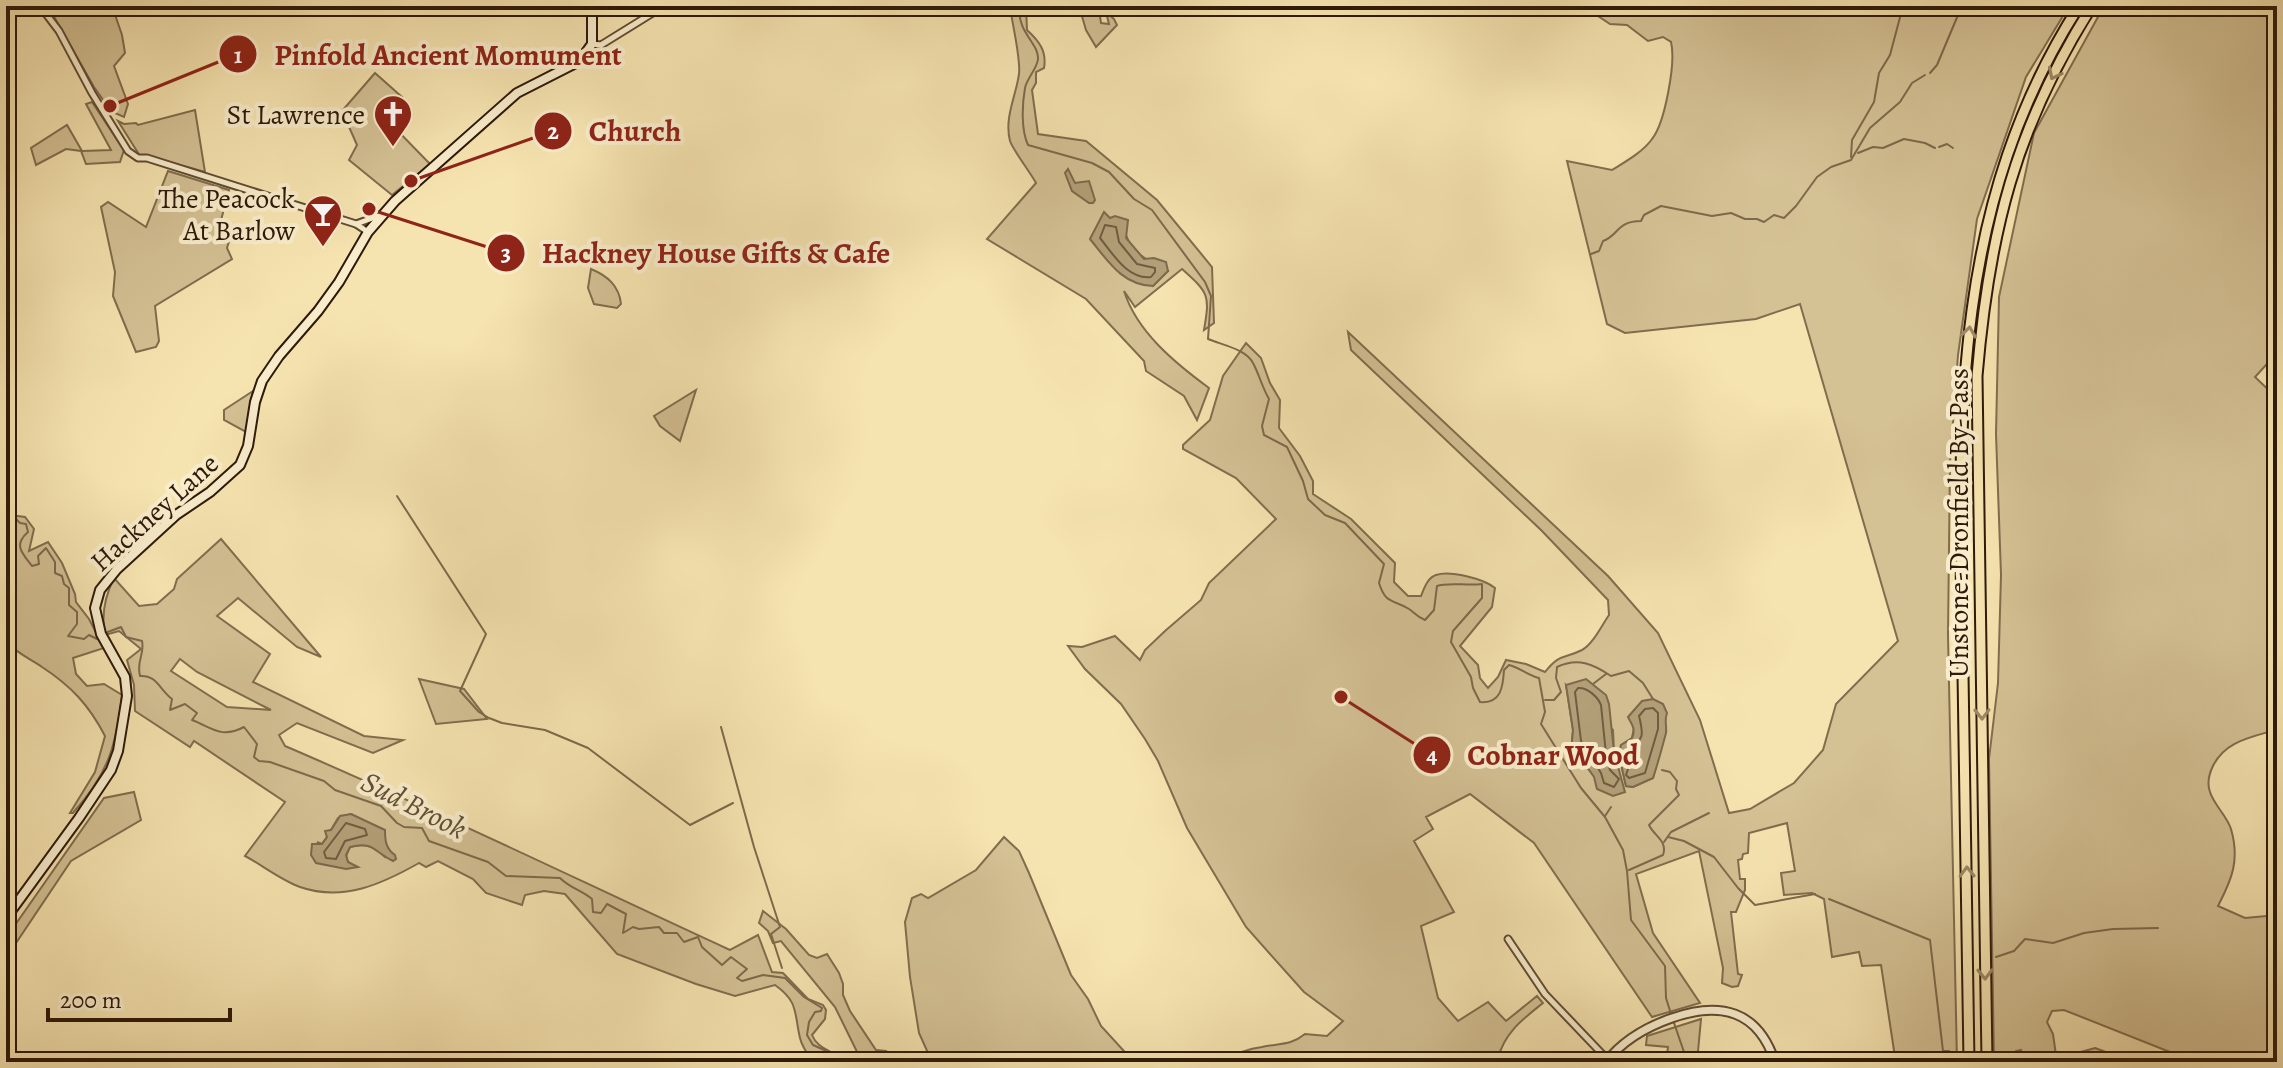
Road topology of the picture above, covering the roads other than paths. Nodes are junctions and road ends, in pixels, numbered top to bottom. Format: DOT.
graph roads {
  1 [pos="40,6"];
  2 [pos="592,6"];
  3 [pos="664,6"];
  4 [pos="2079,6"];
  5 [pos="2092,6"];
  6 [pos="592,44"];
  7 [pos="384,214"];
  8 [pos="356,224"];
  9 [pos="368,232"];
  10 [pos="6,918"];
  11 [pos="1508,939"];
  12 [pos="1606,1060"];
  13 [pos="1775,1062"];
  14 [pos="1969,1062"];
  15 [pos="1987,1062"];
  1 -- 8 [label="street"];
  2 -- 6 [label="main road"];
  3 -- 6 [label="street"];
  14 -- 4 [label="highway, Unstone-Dronfield By-Pass, one-way"];
  5 -- 15 [label="highway, Unstone-Dronfield By-Pass, one-way"];
  6 -- 7 [label="main road, Hackney Lane"];
  7 -- 8 [label="street"];
  7 -- 9 [label="main road, Hackney Lane"];
  8 -- 9 [label="street"];
  9 -- 10 [label="main road, Hackney Lane"];
  11 -- 12 [label="street"];
  12 -- 13 [label="street"];
}
